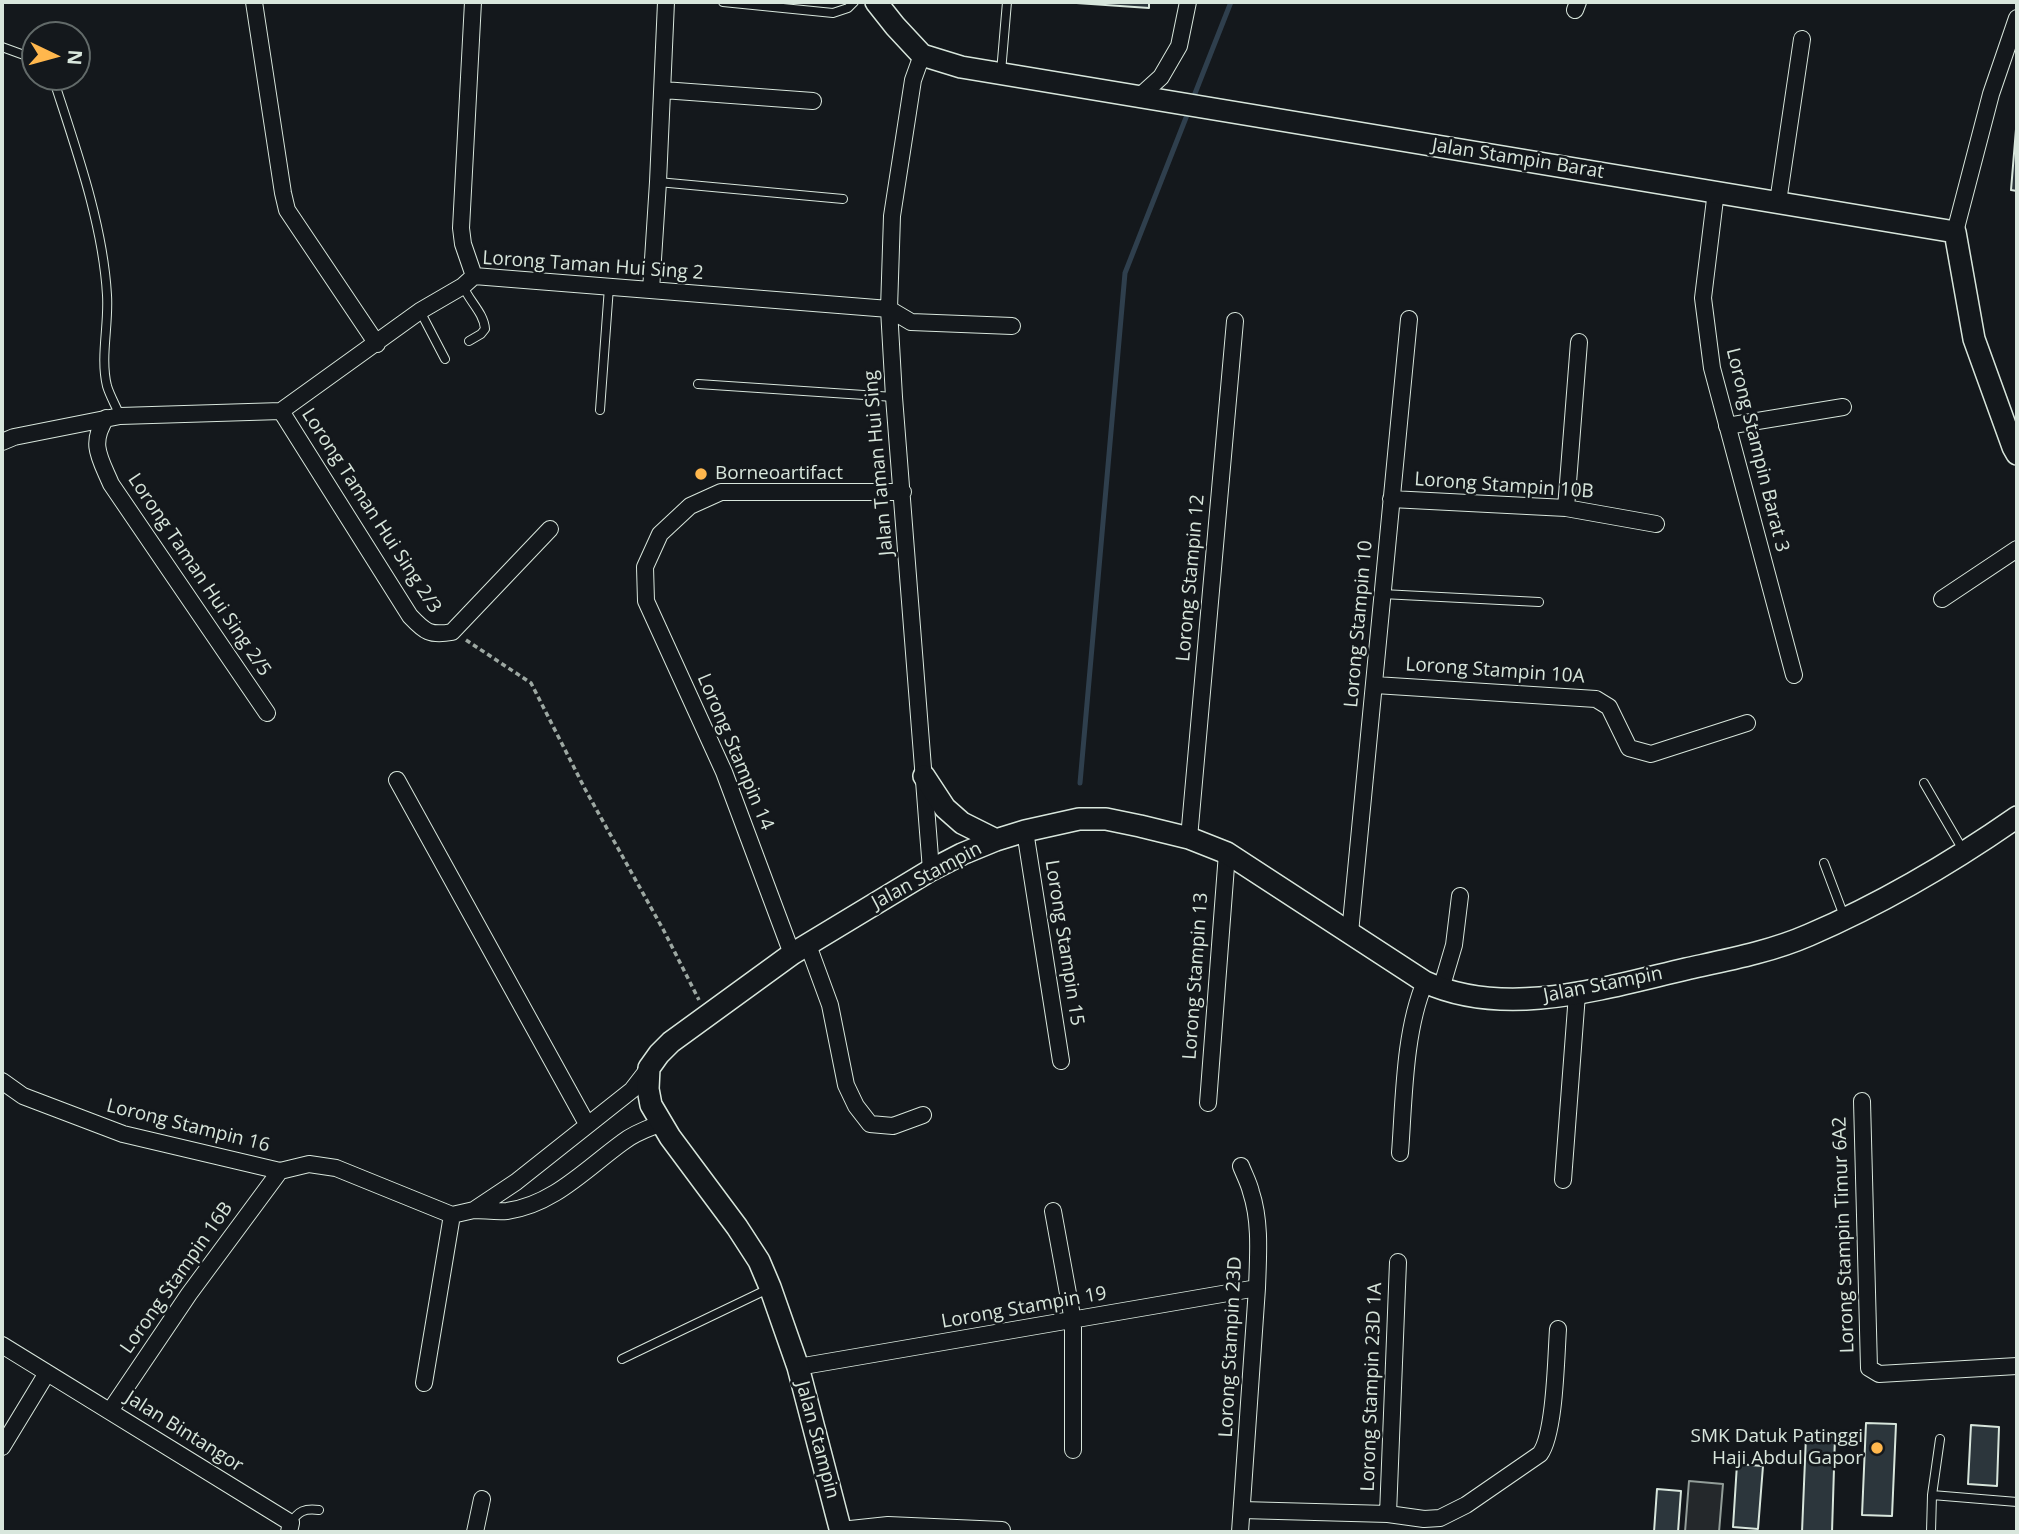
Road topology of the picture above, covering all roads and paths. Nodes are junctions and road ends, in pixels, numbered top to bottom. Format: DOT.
graph roads {
  1 [pos="254,2"];
  2 [pos="473,2"];
  3 [pos="666,2"];
  4 [pos="723,2"];
  5 [pos="854,2"];
  6 [pos="876,2"];
  7 [pos="1007,2"];
  8 [pos="1188,2"];
  9 [pos="2017,18"];
  10 [pos="1802,39"];
  11 [pos="2,47"];
  12 [pos="21,54"];
  13 [pos="922,55"];
  14 [pos="1001,73"];
  15 [pos="663,90"];
  16 [pos="57,91"];
  17 [pos="1139,97"];
  18 [pos="813,101"];
  19 [pos="658,182"];
  20 [pos="1716,191"];
  21 [pos="843,199"];
  22 [pos="1778,202"];
  23 [pos="1955,232"];
  24 [pos="468,281"];
  25 [pos="609,287"];
  26 [pos="651,290"];
  27 [pos="889,309"];
  28 [pos="420,312"];
  29 [pos="1409,319"];
  30 [pos="1235,321"];
  31 [pos="1012,326"];
  32 [pos="468,341"];
  33 [pos="1579,342"];
  34 [pos="377,344"];
  35 [pos="445,359"];
  36 [pos="698,384"];
  37 [pos="894,397"];
  38 [pos="1843,407"];
  39 [pos="600,410"];
  40 [pos="281,411"];
  41 [pos="113,417"];
  42 [pos="1727,426"];
  43 [pos="2,442"];
  44 [pos="2016,449"];
  45 [pos="903,492"];
  46 [pos="1391,499"];
  47 [pos="1566,508"];
  48 [pos="1656,523"];
  49 [pos="550,529"];
  50 [pos="2017,549"];
  51 [pos="1382,594"];
  52 [pos="1942,599"];
  53 [pos="1539,602"];
  54 [pos="452,632"];
  55 [pos="1794,675"];
  56 [pos="1375,685"];
  57 [pos="267,713"];
  58 [pos="1747,723"];
  59 [pos="924,775"];
  60 [pos="397,780"];
  61 [pos="1924,783"];
  62 [pos="2017,817"];
  63 [pos="1025,831"];
  64 [pos="1188,838"];
  65 [pos="996,840"];
  66 [pos="1227,853"];
  67 [pos="1965,854"];
  68 [pos="1824,863"];
  69 [pos="931,870"];
  70 [pos="1460,896"];
  71 [pos="1845,919"];
  72 [pos="1350,933"];
  73 [pos="800,950"];
  74 [pos="1433,986"];
  75 [pos="1577,994"];
  76 [pos="707,1016"];
  77 [pos="1061,1061"];
  78 [pos="649,1068"];
  79 [pos="2,1080"];
  80 [pos="1861,1101"];
  81 [pos="1208,1103"];
  82 [pos="922,1115"];
  83 [pos="662,1123"];
  84 [pos="587,1124"];
  85 [pos="1400,1153"];
  86 [pos="1241,1166"];
  87 [pos="280,1171"];
  88 [pos="1563,1180"];
  89 [pos="474,1210"];
  90 [pos="1053,1211"];
  91 [pos="452,1216"];
  92 [pos="1398,1262"];
  93 [pos="770,1287"];
  94 [pos="1257,1288"];
  95 [pos="1073,1321"];
  96 [pos="1558,1329"];
  97 [pos="2,1345"];
  98 [pos="622,1359"];
  99 [pos="2017,1366"];
  100 [pos="798,1367"];
  101 [pos="47,1373"];
  102 [pos="424,1383"];
  103 [pos="110,1411"];
  104 [pos="1940,1439"];
  105 [pos="2,1447"];
  106 [pos="1073,1450"];
  107 [pos="1932,1495"];
  108 [pos="482,1499"];
  109 [pos="2017,1502"];
  110 [pos="319,1510"];
  111 [pos="1242,1510"];
  112 [pos="1388,1514"];
  113 [pos="1424,1526"];
  114 [pos="290,1528"];
  115 [pos="1002,1530"];
  116 [pos="841,1531"];
  117 [pos="475,1532"];
  118 [pos="1240,1532"];
  119 [pos="1931,1532"];
  1 -- 34 [label="street"];
  2 -- 24 [label="street"];
  3 -- 15 [label="street"];
  4 -- 5 [label="lane"];
  6 -- 13 [label="street, Jalan Stampin Barat"];
  7 -- 14 [label="lane"];
  8 -- 17 [label="street"];
  9 -- 23 [label="street"];
  10 -- 22 [label="street"];
  11 -- 12 [label="lane"];
  13 -- 14 [label="street, Jalan Stampin Barat"];
  13 -- 27 [label="street, Jalan Taman Hui Sing"];
  14 -- 17 [label="street, Jalan Stampin Barat"];
  15 -- 18 [label="street"];
  15 -- 19 [label="street"];
  16 -- 41 [label="lane"];
  17 -- 20 [label="street, Jalan Stampin Barat"];
  19 -- 21 [label="lane"];
  19 -- 26 [label="street"];
  20 -- 22 [label="street, Jalan Stampin Barat"];
  20 -- 42 [label="street, Lorong Stampin Barat 3"];
  22 -- 23 [label="street, Jalan Stampin Barat"];
  23 -- 44 [label="street"];
  24 -- 25 [label="street, Lorong Taman Hui Sing 2"];
  24 -- 28 [label="street, Lorong Taman Hui Sing 2"];
  24 -- 32 [label="lane"];
  25 -- 26 [label="street, Lorong Taman Hui Sing 2"];
  25 -- 39 [label="lane"];
  26 -- 27 [label="street, Lorong Taman Hui Sing 2"];
  27 -- 31 [label="street, Lorong Taman Hui Sing 2"];
  27 -- 37 [label="street, Jalan Taman Hui Sing"];
  28 -- 34 [label="street, Lorong Taman Hui Sing 2"];
  28 -- 35 [label="lane"];
  29 -- 46 [label="street, Lorong Stampin 10"];
  30 -- 64 [label="street, Lorong Stampin 12"];
  33 -- 47 [label="street"];
  34 -- 40 [label="street, Lorong Taman Hui Sing 2"];
  36 -- 37 [label="lane"];
  37 -- 45 [label="street, Jalan Taman Hui Sing"];
  38 -- 42 [label="street"];
  40 -- 41 [label="street"];
  40 -- 54 [label="street, Lorong Taman Hui Sing 2/3"];
  41 -- 43 [label="street"];
  41 -- 57 [label="street, Lorong Taman Hui Sing 2/5"];
  42 -- 55 [label="street, Lorong Stampin Barat 3"];
  45 -- 59 [label="street, Jalan Taman Hui Sing"];
  45 -- 73 [label="street, Lorong Stampin 14"];
  46 -- 47 [label="street, Lorong Stampin 10B"];
  46 -- 51 [label="street, Lorong Stampin 10"];
  47 -- 48 [label="street, Lorong Stampin 10B"];
  49 -- 54 [label="street, Lorong Taman Hui Sing 2/3"];
  50 -- 52 [label="street"];
  51 -- 53 [label="lane"];
  51 -- 56 [label="street, Lorong Stampin 10"];
  54 -- 76 [label="path"];
  56 -- 58 [label="street, Lorong Stampin 10A"];
  56 -- 72 [label="street, Lorong Stampin 10"];
  59 -- 65 [label="street"];
  59 -- 69 [label="street, Jalan Taman Hui Sing"];
  60 -- 84 [label="street"];
  61 -- 67 [label="lane"];
  62 -- 67 [label="street, Jalan Stampin"];
  63 -- 64 [label="street, Jalan Stampin"];
  63 -- 65 [label="street, Jalan Stampin"];
  63 -- 77 [label="street, Lorong Stampin 15"];
  64 -- 66 [label="street, Jalan Stampin"];
  65 -- 69 [label="street, Jalan Stampin"];
  66 -- 72 [label="street, Jalan Stampin"];
  66 -- 81 [label="street, Lorong Stampin 13"];
  67 -- 71 [label="street, Jalan Stampin"];
  68 -- 71 [label="lane"];
  69 -- 73 [label="street, Jalan Stampin"];
  70 -- 74 [label="street"];
  71 -- 75 [label="street, Jalan Stampin"];
  72 -- 74 [label="street, Jalan Stampin"];
  73 -- 76 [label="street, Jalan Stampin"];
  73 -- 82 [label="street, Lorong Stampin 14"];
  74 -- 75 [label="street, Jalan Stampin"];
  74 -- 85 [label="street"];
  75 -- 88 [label="street"];
  76 -- 78 [label="street, Jalan Stampin"];
  78 -- 83 [label="street, Jalan Stampin"];
  78 -- 84 [label="street"];
  79 -- 87 [label="street, Lorong Stampin 16"];
  80 -- 99 [label="street, Lorong Stampin Timur 6A2"];
  83 -- 89 [label="street"];
  83 -- 93 [label="street, Jalan Stampin"];
  84 -- 89 [label="street"];
  86 -- 94 [label="street, Lorong Stampin 23D"];
  87 -- 91 [label="street, Lorong Stampin 16"];
  87 -- 103 [label="street, Lorong Stampin 16B"];
  89 -- 91 [label="street"];
  90 -- 95 [label="street"];
  91 -- 102 [label="street"];
  92 -- 112 [label="street, Lorong Stampin 23D 1A"];
  93 -- 98 [label="lane"];
  93 -- 100 [label="street, Jalan Stampin"];
  94 -- 95 [label="street, Lorong Stampin 19"];
  94 -- 111 [label="street, Lorong Stampin 23D"];
  95 -- 100 [label="street, Lorong Stampin 19"];
  95 -- 106 [label="street"];
  96 -- 113 [label="street"];
  97 -- 101 [label="street, Jalan Bintangor"];
  100 -- 116 [label="street, Jalan Stampin"];
  101 -- 103 [label="street, Jalan Bintangor"];
  101 -- 105 [label="street"];
  103 -- 114 [label="street, Jalan Bintangor"];
  104 -- 107 [label="lane"];
  107 -- 109 [label="lane"];
  107 -- 119 [label="lane"];
  108 -- 117 [label="street"];
  110 -- 114 [label="lane"];
  111 -- 112 [label="street"];
  111 -- 118 [label="street, Lorong Stampin 23D"];
  112 -- 113 [label="street"];
  115 -- 116 [label="street"];
}
